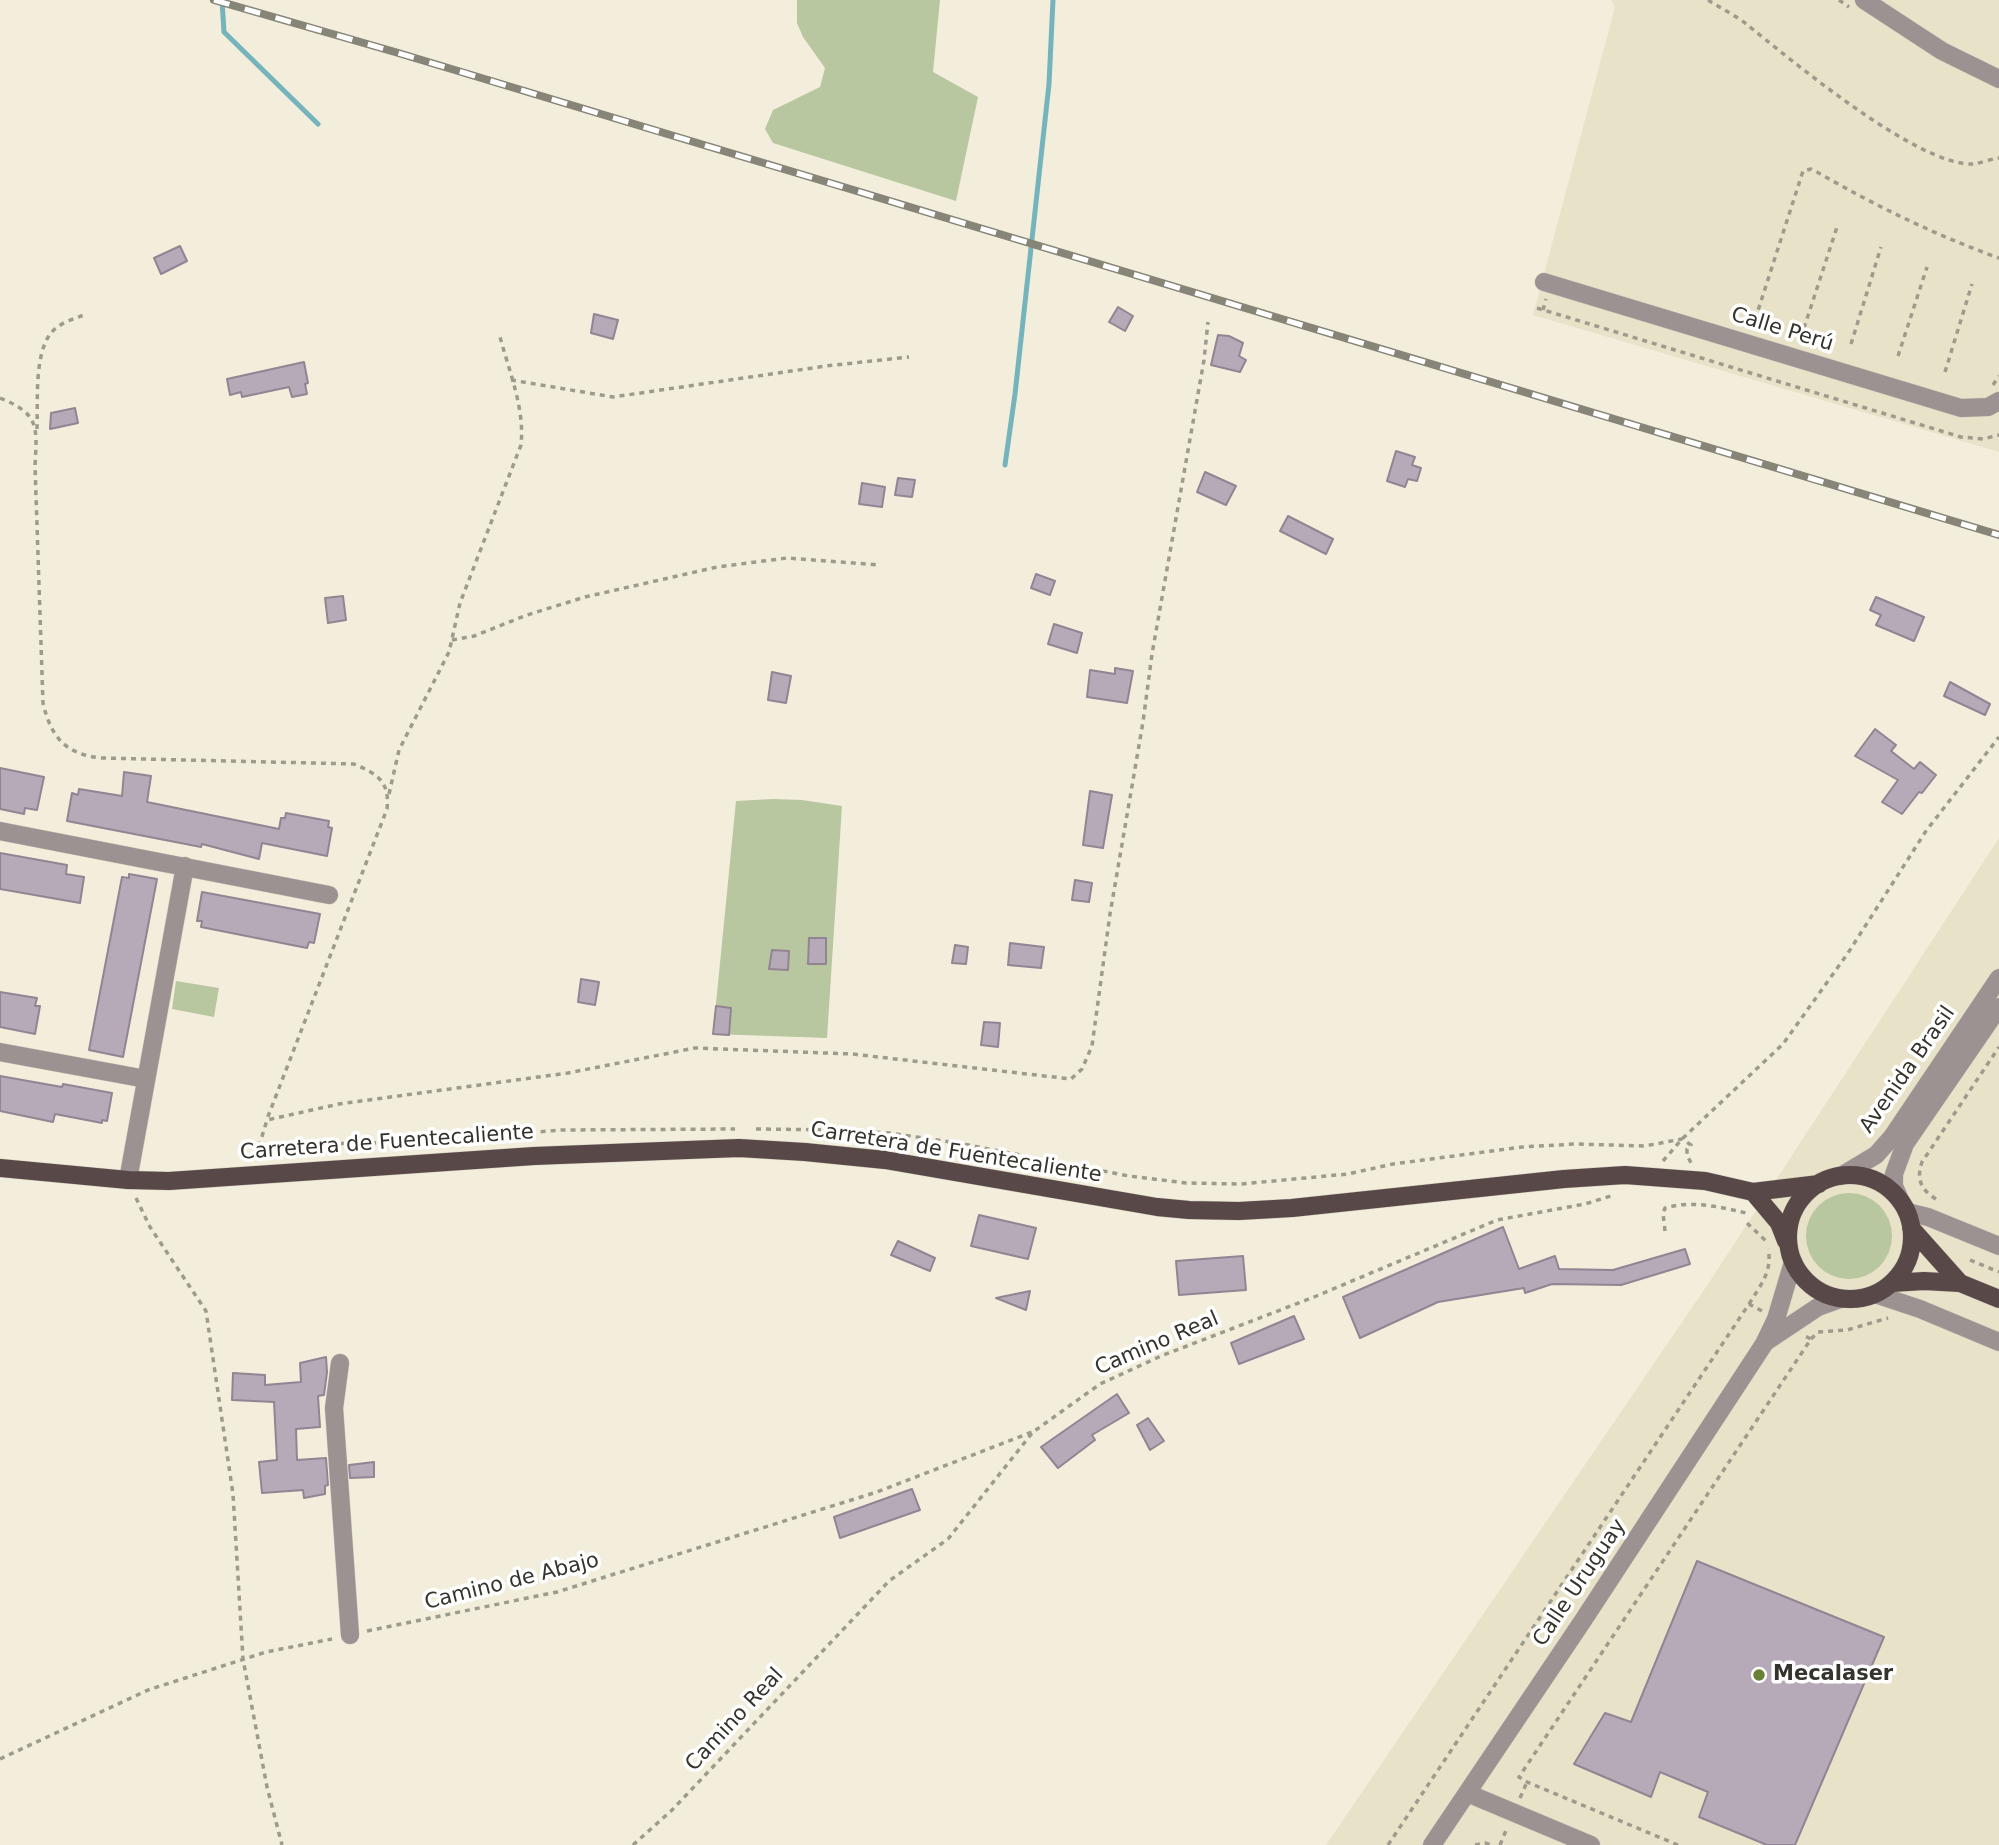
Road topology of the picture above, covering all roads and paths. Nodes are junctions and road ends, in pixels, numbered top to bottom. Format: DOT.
graph roads {
  1 [pos="1708,0"];
  2 [pos="1864,0"];
  3 [pos="1999,79"];
  4 [pos="1999,158"];
  5 [pos="1837,227"];
  6 [pos="1881,247"];
  7 [pos="1999,258"];
  8 [pos="1927,267"];
  9 [pos="1548,283"];
  10 [pos="1972,284"];
  11 [pos="1537,308"];
  12 [pos="1543,310"];
  13 [pos="84,315"];
  14 [pos="1208,322"];
  15 [pos="1750,328"];
  16 [pos="1804,328"];
  17 [pos="499,333"];
  18 [pos="1851,344"];
  19 [pos="1898,356"];
  20 [pos="909,357"];
  21 [pos="1945,372"];
  22 [pos="511,380"];
  23 [pos="0,398"];
  24 [pos="1999,401"];
  25 [pos="36,431"];
  26 [pos="1999,435"];
  27 [pos="880,565"];
  28 [pos="453,640"];
  29 [pos="1999,737"];
  30 [pos="388,796"];
  31 [pos="0,831"];
  32 [pos="185,866"];
  33 [pos="329,894"];
  34 [pos="1999,978"];
  35 [pos="1999,1007"];
  36 [pos="1999,1047"];
  37 [pos="0,1052"];
  38 [pos="146,1079"];
  39 [pos="739,1129"];
  40 [pos="751,1129"];
  41 [pos="1682,1139"];
  42 [pos="284,1158"];
  43 [pos="1695,1165"];
  44 [pos="0,1168"];
  45 [pos="251,1175"];
  46 [pos="1644,1175"];
  47 [pos="1841,1176"];
  48 [pos="128,1180"];
  49 [pos="1819,1184"];
  50 [pos="1753,1192"];
  51 [pos="1618,1193"];
  52 [pos="1945,1203"];
  53 [pos="1748,1214"];
  54 [pos="1906,1214"];
  55 [pos="1748,1223"];
  56 [pos="1665,1231"];
  57 [pos="1999,1246"];
  58 [pos="1791,1254"];
  59 [pos="1970,1260"];
  60 [pos="1999,1272"];
  61 [pos="1892,1283"];
  62 [pos="1960,1283"];
  63 [pos="1875,1294"];
  64 [pos="1840,1299"];
  65 [pos="1999,1299"];
  66 [pos="1749,1304"];
  67 [pos="1891,1317"];
  68 [pos="1811,1339"];
  69 [pos="1999,1342"];
  70 [pos="1764,1343"];
  71 [pos="340,1363"];
  72 [pos="1033,1432"];
  73 [pos="350,1635"];
  74 [pos="243,1659"];
  75 [pos="0,1759"];
  76 [pos="1467,1793"];
  77 [pos="282,1845"];
  78 [pos="633,1845"];
  79 [pos="1432,1845"];
  80 [pos="1475,1845"];
  81 [pos="1492,1845"];
  82 [pos="1591,1845"];
  1 -- 4 [label="path"];
  2 -- 3 [label="street"];
  5 -- 16 [label="path"];
  6 -- 18 [label="path"];
  7 -- 15 [label="path"];
  8 -- 19 [label="path"];
  9 -- 12 [label="path"];
  9 -- 24 [label="street, Calle Perú"];
  10 -- 21 [label="path"];
  11 -- 12 [label="path"];
  12 -- 26 [label="path"];
  13 -- 25 [label="path"];
  14 -- 45 [label="path"];
  17 -- 22 [label="path"];
  20 -- 22 [label="path"];
  22 -- 28 [label="path"];
  23 -- 25 [label="path"];
  25 -- 30 [label="path"];
  27 -- 28 [label="path"];
  28 -- 30 [label="path"];
  29 -- 41 [label="path"];
  30 -- 45 [label="path"];
  31 -- 32 [label="street"];
  32 -- 33 [label="street"];
  32 -- 38 [label="street"];
  34 -- 47 [label="street, Avenida Brasil"];
  35 -- 54 [label="street, Avenida Brasil"];
  36 -- 52 [label="path"];
  37 -- 38 [label="street"];
  38 -- 48 [label="street"];
  39 -- 42 [label="path"];
  40 -- 41 [label="path"];
  41 -- 43 [label="path"];
  41 -- 46 [label="path"];
  44 -- 48 [label="main road, Carretera de Fuentecaliente"];
  45 -- 46 [label="main road, Carretera de Fuentecaliente"];
  45 -- 48 [label="main road, Carretera de Fuentecaliente"];
  46 -- 50 [label="main road, Carretera de Fuentecaliente"];
  47 -- 49 [label="main road"];
  47 -- 54 [label="main road"];
  48 -- 74 [label="path"];
  49 -- 50 [label="main road, Carretera de Fuentecaliente"];
  49 -- 58 [label="main road"];
  50 -- 58 [label="main road"];
  51 -- 72 [label="path, Camino Real"];
  53 -- 56 [label="path"];
  54 -- 57 [label="street"];
  54 -- 61 [label="main road"];
  54 -- 62 [label="main road"];
  55 -- 66 [label="path"];
  58 -- 64 [label="main road"];
  58 -- 70 [label="street, Calle Uruguay"];
  59 -- 60 [label="path"];
  61 -- 62 [label="main road"];
  61 -- 63 [label="main road"];
  62 -- 65 [label="main road"];
  63 -- 64 [label="main road"];
  63 -- 69 [label="street"];
  64 -- 70 [label="street, Calle Uruguay"];
  67 -- 68 [label="path"];
  70 -- 76 [label="street, Calle Uruguay"];
  71 -- 73 [label="street"];
  72 -- 73 [label="path, Camino de Abajo"];
  72 -- 78 [label="path, Camino Real"];
  73 -- 74 [label="path, Camino de Abajo"];
  74 -- 75 [label="path, Camino de Abajo"];
  74 -- 77 [label="path"];
  76 -- 79 [label="street, Calle Uruguay"];
  76 -- 82 [label="street"];
  80 -- 81 [label="path"];
}
